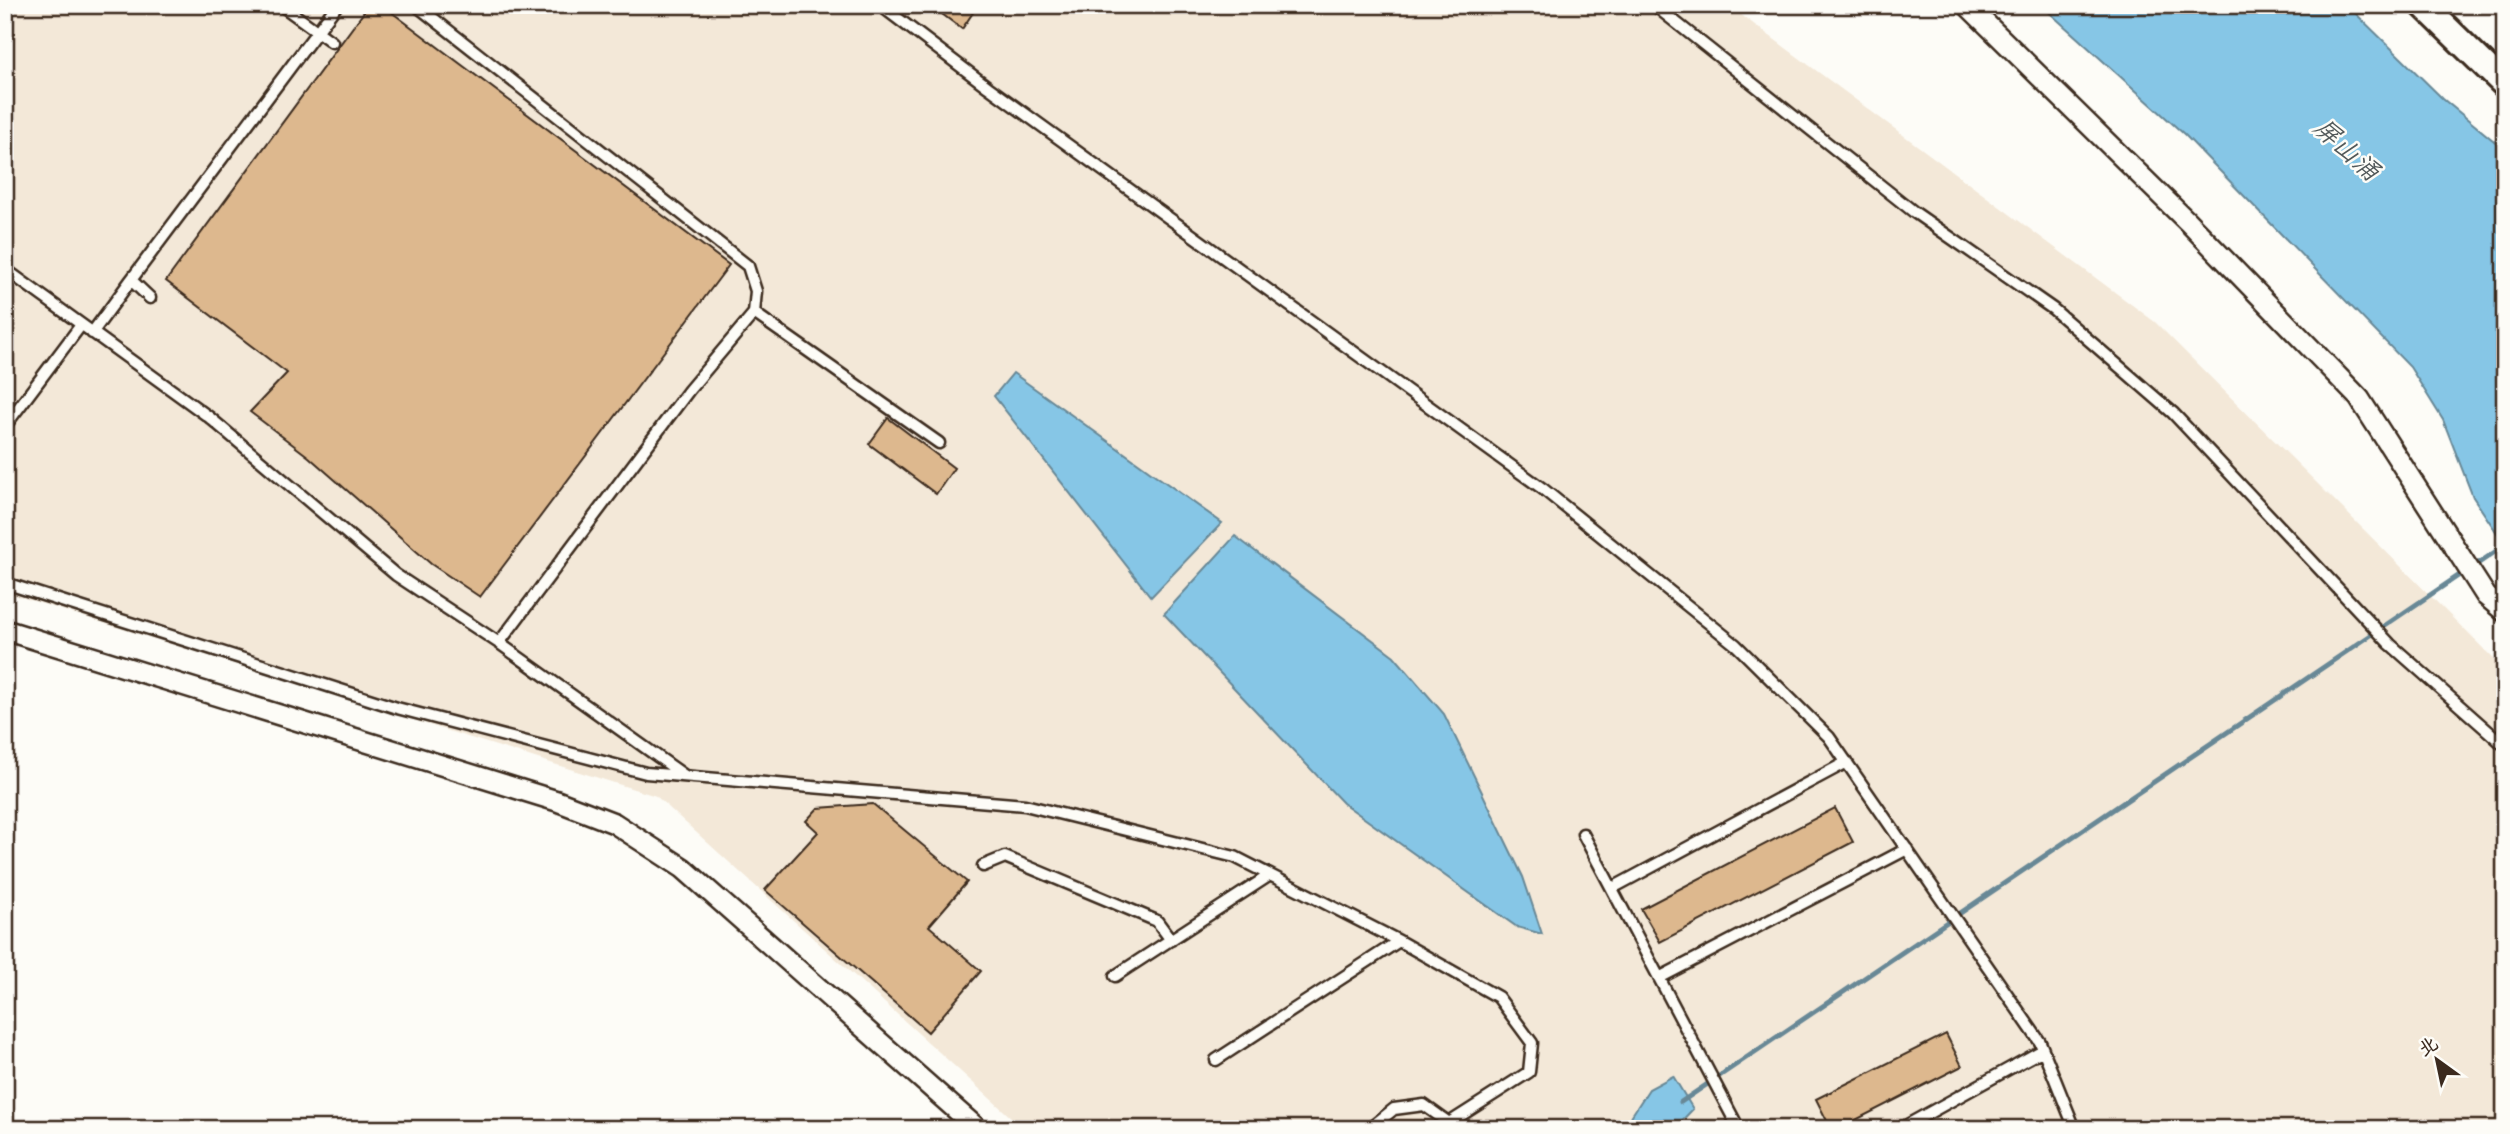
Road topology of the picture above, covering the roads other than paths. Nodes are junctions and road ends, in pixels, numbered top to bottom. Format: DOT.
graph roads {
  1 [pos="281,5"];
  2 [pos="337,5"];
  3 [pos="415,5"];
  4 [pos="880,5"];
  5 [pos="1654,5"];
  6 [pos="1967,5"];
  7 [pos="2423,5"];
  8 [pos="318,31"];
  9 [pos="332,42"];
  10 [pos="2505,85"];
  11 [pos="5,269"];
  12 [pos="131,280"];
  13 [pos="150,298"];
  14 [pos="754,313"];
  15 [pos="81,325"];
  16 [pos="92,332"];
  17 [pos="5,426"];
  18 [pos="939,443"];
  19 [pos="5,583"];
  20 [pos="2505,612"];
  21 [pos="5,630"];
  22 [pos="499,643"];
  23 [pos="2505,746"];
  24 [pos="1847,762"];
  25 [pos="686,776"];
  26 [pos="1583,834"];
  27 [pos="1907,849"];
  28 [pos="983,866"];
  29 [pos="1270,875"];
  30 [pos="1618,885"];
  31 [pos="1171,940"];
  32 [pos="1399,941"];
  33 [pos="1115,976"];
  34 [pos="1659,978"];
  35 [pos="2043,1051"];
  36 [pos="1216,1060"];
  37 [pos="1450,1126"];
  38 [pos="978,1129"];
  39 [pos="1369,1129"];
  40 [pos="1739,1129"];
  41 [pos="1900,1129"];
  42 [pos="2075,1129"];
  1 -- 8 [label="lane"];
  2 -- 8 [label="lane"];
  3 -- 14 [label="lane"];
  4 -- 24 [label="lane"];
  5 -- 23 [label="lane"];
  6 -- 20 [label="street"];
  7 -- 10 [label="street"];
  8 -- 9 [label="lane"];
  8 -- 12 [label="lane"];
  11 -- 15 [label="lane"];
  12 -- 13 [label="lane"];
  12 -- 16 [label="lane"];
  14 -- 18 [label="lane"];
  14 -- 22 [label="lane"];
  15 -- 16 [label="lane"];
  15 -- 17 [label="lane"];
  16 -- 22 [label="lane"];
  19 -- 25 [label="lane"];
  21 -- 38 [label="street"];
  22 -- 25 [label="lane"];
  24 -- 27 [label="lane"];
  24 -- 30 [label="lane"];
  25 -- 29 [label="lane"];
  26 -- 34 [label="lane"];
  27 -- 34 [label="lane"];
  27 -- 35 [label="lane"];
  28 -- 31 [label="lane"];
  29 -- 31 [label="lane"];
  29 -- 32 [label="lane"];
  31 -- 33 [label="lane"];
  32 -- 36 [label="lane"];
  32 -- 37 [label="lane"];
  34 -- 40 [label="lane"];
  35 -- 41 [label="lane"];
  35 -- 42 [label="lane"];
  37 -- 39 [label="lane"];
}
